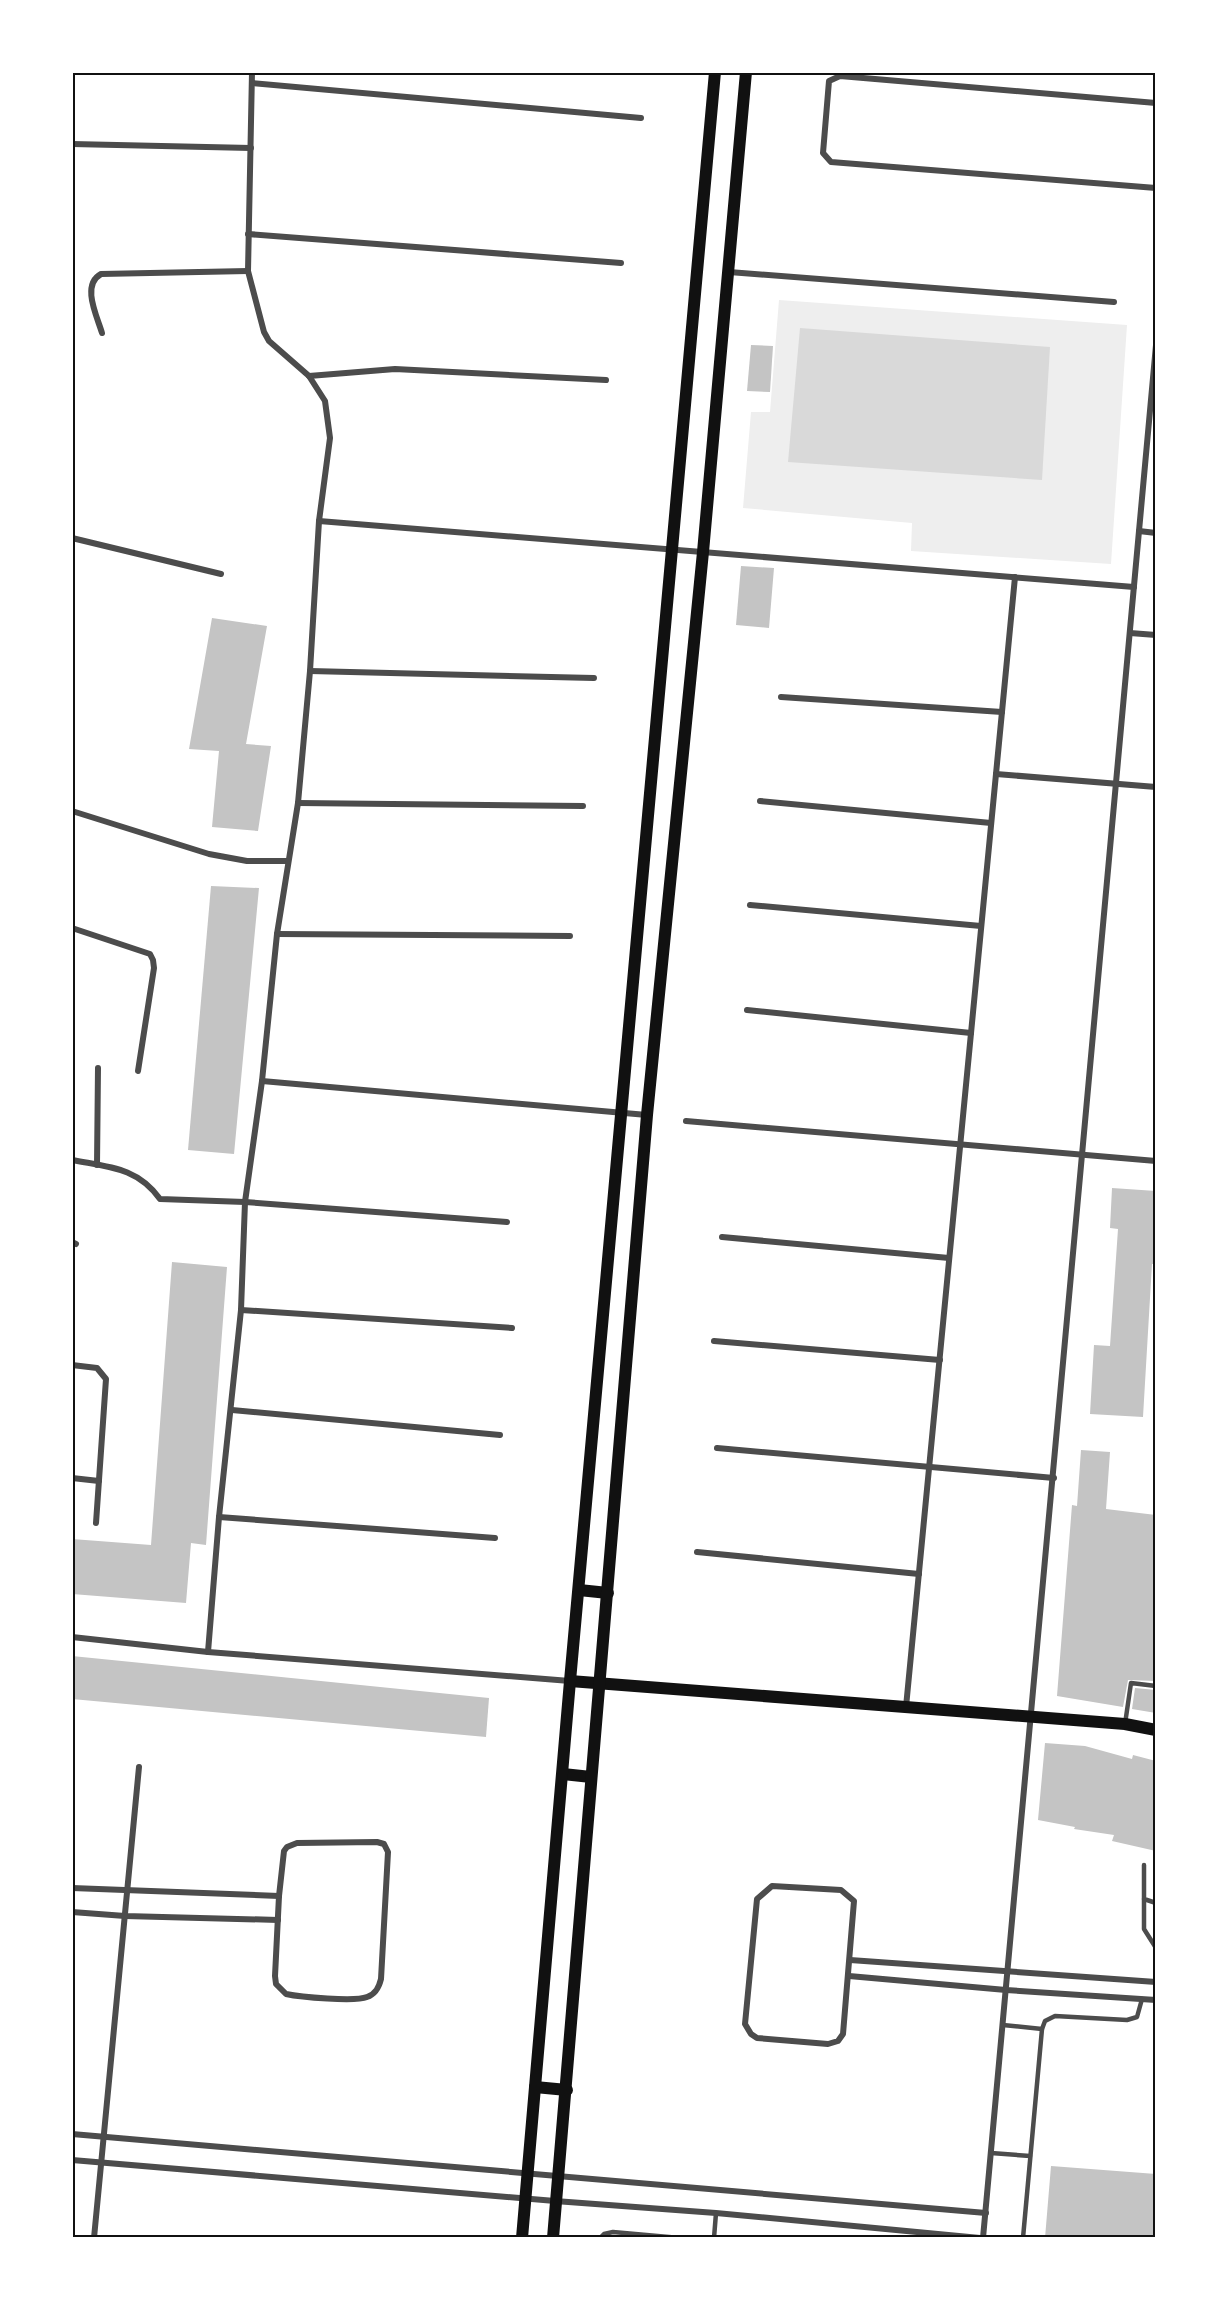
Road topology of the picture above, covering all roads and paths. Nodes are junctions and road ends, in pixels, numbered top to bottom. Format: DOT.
graph roads {
  1 [pos="252,72"];
  2 [pos="715,72"];
  3 [pos="746,72"];
  4 [pos="252,83"];
  5 [pos="1156,103"];
  6 [pos="641,118"];
  7 [pos="72,144"];
  8 [pos="251,148"];
  9 [pos="1156,189"];
  10 [pos="248,234"];
  11 [pos="621,263"];
  12 [pos="248,271"];
  13 [pos="729,272"];
  14 [pos="1114,302"];
  15 [pos="102,333"];
  16 [pos="1156,345"];
  17 [pos="1155,361"];
  18 [pos="309,376"];
  19 [pos="606,380"];
  20 [pos="1147,444"];
  21 [pos="1156,445"];
  22 [pos="319,521"];
  23 [pos="1139,531"];
  24 [pos="1156,533"];
  25 [pos="72,538"];
  26 [pos="673,549"];
  27 [pos="703,552"];
  28 [pos="221,574"];
  29 [pos="1015,577"];
  30 [pos="1134,587"];
  31 [pos="1130,633"];
  32 [pos="1156,635"];
  33 [pos="310,671"];
  34 [pos="594,678"];
  35 [pos="782,697"];
  36 [pos="1002,712"];
  37 [pos="996,774"];
  38 [pos="1116,784"];
  39 [pos="1156,787"];
  40 [pos="760,801"];
  41 [pos="298,803"];
  42 [pos="583,806"];
  43 [pos="72,811"];
  44 [pos="991,823"];
  45 [pos="288,861"];
  46 [pos="750,906"];
  47 [pos="981,926"];
  48 [pos="72,928"];
  49 [pos="277,934"];
  50 [pos="570,936"];
  51 [pos="747,1010"];
  52 [pos="971,1034"];
  53 [pos="98,1068"];
  54 [pos="138,1071"];
  55 [pos="262,1081"];
  56 [pos="621,1112"];
  57 [pos="647,1115"];
  58 [pos="686,1121"];
  59 [pos="960,1144"];
  60 [pos="1083,1154"];
  61 [pos="72,1160"];
  62 [pos="1156,1161"];
  63 [pos="97,1165"];
  64 [pos="245,1202"];
  65 [pos="507,1222"];
  66 [pos="722,1237"];
  67 [pos="949,1258"];
  68 [pos="241,1310"];
  69 [pos="512,1328"];
  70 [pos="714,1341"];
  71 [pos="940,1360"];
  72 [pos="72,1365"];
  73 [pos="232,1410"];
  74 [pos="500,1435"];
  75 [pos="717,1448"];
  76 [pos="929,1467"];
  77 [pos="1054,1478"];
  78 [pos="72,1479"];
  79 [pos="99,1481"];
  80 [pos="219,1517"];
  81 [pos="96,1523"];
  82 [pos="495,1538"];
  83 [pos="697,1552"];
  84 [pos="919,1574"];
  85 [pos="579,1590"];
  86 [pos="608,1593"];
  87 [pos="72,1637"];
  88 [pos="208,1652"];
  89 [pos="570,1681"];
  90 [pos="599,1684"];
  91 [pos="1156,1686"];
  92 [pos="906,1708"];
  93 [pos="1031,1718"];
  94 [pos="1125,1724"];
  95 [pos="1156,1730"];
  96 [pos="139,1767"];
  97 [pos="563,1774"];
  98 [pos="591,1777"];
  99 [pos="1144,1865"];
  100 [pos="72,1888"];
  101 [pos="128,1891"];
  102 [pos="279,1896"];
  103 [pos="1144,1899"];
  104 [pos="1156,1903"];
  105 [pos="72,1912"];
  106 [pos="125,1916"];
  107 [pos="278,1920"];
  108 [pos="1156,1948"];
  109 [pos="850,1960"];
  110 [pos="1008,1972"];
  111 [pos="849,1976"];
  112 [pos="1156,1982"];
  113 [pos="1006,1990"];
  114 [pos="1142,1999"];
  115 [pos="1156,2000"];
  116 [pos="1003,2025"];
  117 [pos="1041,2029"];
  118 [pos="535,2087"];
  119 [pos="567,2090"];
  120 [pos="72,2134"];
  121 [pos="104,2137"];
  122 [pos="991,2153"];
  123 [pos="1030,2156"];
  124 [pos="72,2160"];
  125 [pos="102,2163"];
  126 [pos="526,2175"];
  127 [pos="558,2178"];
  128 [pos="525,2198"];
  129 [pos="555,2201"];
  130 [pos="716,2213"];
  131 [pos="986,2213"];
  132 [pos="94,2238"];
  133 [pos="522,2238"];
  134 [pos="553,2238"];
  135 [pos="600,2238"];
  136 [pos="680,2238"];
  137 [pos="713,2238"];
  138 [pos="982,2238"];
  139 [pos="1023,2238"];
  1 -- 4 [label="street"];
  2 -- 26 [label="main road"];
  3 -- 13 [label="main road"];
  4 -- 6 [label="street"];
  4 -- 8 [label="street"];
  5 -- 9 [label="street"];
  7 -- 8 [label="street"];
  8 -- 10 [label="street"];
  10 -- 11 [label="street"];
  10 -- 12 [label="street"];
  12 -- 15 [label="street"];
  12 -- 18 [label="street"];
  13 -- 14 [label="street"];
  13 -- 27 [label="main road"];
  16 -- 17 [label="street"];
  17 -- 20 [label="street"];
  18 -- 19 [label="street"];
  18 -- 22 [label="street"];
  20 -- 21 [label="street"];
  20 -- 23 [label="street"];
  22 -- 26 [label="street"];
  22 -- 33 [label="street"];
  23 -- 24 [label="street"];
  23 -- 30 [label="street"];
  25 -- 28 [label="street"];
  26 -- 27 [label="street"];
  26 -- 56 [label="main road"];
  27 -- 29 [label="street"];
  27 -- 57 [label="main road"];
  29 -- 30 [label="street"];
  29 -- 36 [label="street"];
  30 -- 31 [label="street"];
  31 -- 32 [label="street"];
  31 -- 38 [label="street"];
  33 -- 34 [label="street"];
  33 -- 41 [label="street"];
  35 -- 36 [label="street"];
  36 -- 37 [label="street"];
  37 -- 38 [label="street"];
  37 -- 44 [label="street"];
  38 -- 39 [label="street"];
  38 -- 60 [label="street"];
  40 -- 44 [label="street"];
  41 -- 42 [label="street"];
  41 -- 45 [label="street"];
  43 -- 45 [label="street"];
  44 -- 47 [label="street"];
  45 -- 49 [label="street"];
  46 -- 47 [label="street"];
  47 -- 52 [label="street"];
  48 -- 54 [label="street"];
  49 -- 50 [label="street"];
  49 -- 55 [label="street"];
  51 -- 52 [label="street"];
  52 -- 59 [label="street"];
  53 -- 63 [label="street"];
  55 -- 56 [label="street"];
  55 -- 64 [label="street"];
  56 -- 57 [label="street"];
  56 -- 85 [label="main road"];
  57 -- 86 [label="main road"];
  58 -- 59 [label="street"];
  59 -- 60 [label="street"];
  59 -- 67 [label="street"];
  60 -- 62 [label="street"];
  60 -- 77 [label="street"];
  61 -- 63 [label="street"];
  63 -- 64 [label="street"];
  64 -- 65 [label="street"];
  64 -- 68 [label="street"];
  66 -- 67 [label="street"];
  67 -- 71 [label="street"];
  68 -- 69 [label="street"];
  68 -- 73 [label="street"];
  70 -- 71 [label="street"];
  71 -- 76 [label="street"];
  72 -- 79 [label="street"];
  73 -- 74 [label="street"];
  73 -- 80 [label="street"];
  75 -- 76 [label="street"];
  76 -- 77 [label="street"];
  76 -- 84 [label="street"];
  77 -- 93 [label="street"];
  78 -- 79 [label="street"];
  79 -- 81 [label="street"];
  80 -- 82 [label="street"];
  80 -- 88 [label="street"];
  83 -- 84 [label="street"];
  84 -- 92 [label="street"];
  85 -- 86 [label="main road"];
  85 -- 89 [label="main road"];
  86 -- 90 [label="main road"];
  87 -- 88 [label="street"];
  88 -- 89 [label="street"];
  89 -- 90 [label="main road"];
  89 -- 97 [label="main road"];
  90 -- 92 [label="main road"];
  90 -- 98 [label="main road"];
  91 -- 94 [label="lane"];
  92 -- 93 [label="main road"];
  93 -- 94 [label="main road"];
  93 -- 110 [label="street"];
  94 -- 95 [label="main road"];
  96 -- 101 [label="street"];
  97 -- 98 [label="main road"];
  97 -- 118 [label="main road"];
  98 -- 119 [label="main road"];
  99 -- 103 [label="lane"];
  100 -- 101 [label="street"];
  101 -- 102 [label="street"];
  101 -- 106 [label="street"];
  102 -- 107 [label="street"];
  102 -- 107 [label="street"];
  103 -- 104 [label="lane"];
  103 -- 108 [label="lane"];
  105 -- 106 [label="street"];
  106 -- 107 [label="street"];
  106 -- 121 [label="street"];
  109 -- 110 [label="street"];
  109 -- 111 [label="street"];
  109 -- 111 [label="street"];
  110 -- 112 [label="street"];
  110 -- 113 [label="street"];
  111 -- 113 [label="street"];
  113 -- 114 [label="street"];
  113 -- 116 [label="street"];
  114 -- 115 [label="street"];
  114 -- 117 [label="lane"];
  116 -- 117 [label="lane"];
  116 -- 122 [label="street"];
  117 -- 123 [label="lane"];
  118 -- 119 [label="main road"];
  118 -- 126 [label="main road"];
  119 -- 127 [label="main road"];
  120 -- 121 [label="street"];
  121 -- 125 [label="street"];
  121 -- 126 [label="street"];
  122 -- 123 [label="lane"];
  122 -- 131 [label="street"];
  123 -- 139 [label="lane"];
  124 -- 125 [label="street"];
  125 -- 128 [label="street"];
  125 -- 132 [label="street"];
  126 -- 127 [label="street"];
  126 -- 128 [label="main road"];
  127 -- 129 [label="main road"];
  127 -- 131 [label="street"];
  128 -- 129 [label="street"];
  128 -- 133 [label="main road"];
  129 -- 130 [label="street"];
  129 -- 134 [label="main road"];
  130 -- 137 [label="lane"];
  130 -- 138 [label="street"];
  131 -- 138 [label="street"];
  135 -- 136 [label="lane"];
}
